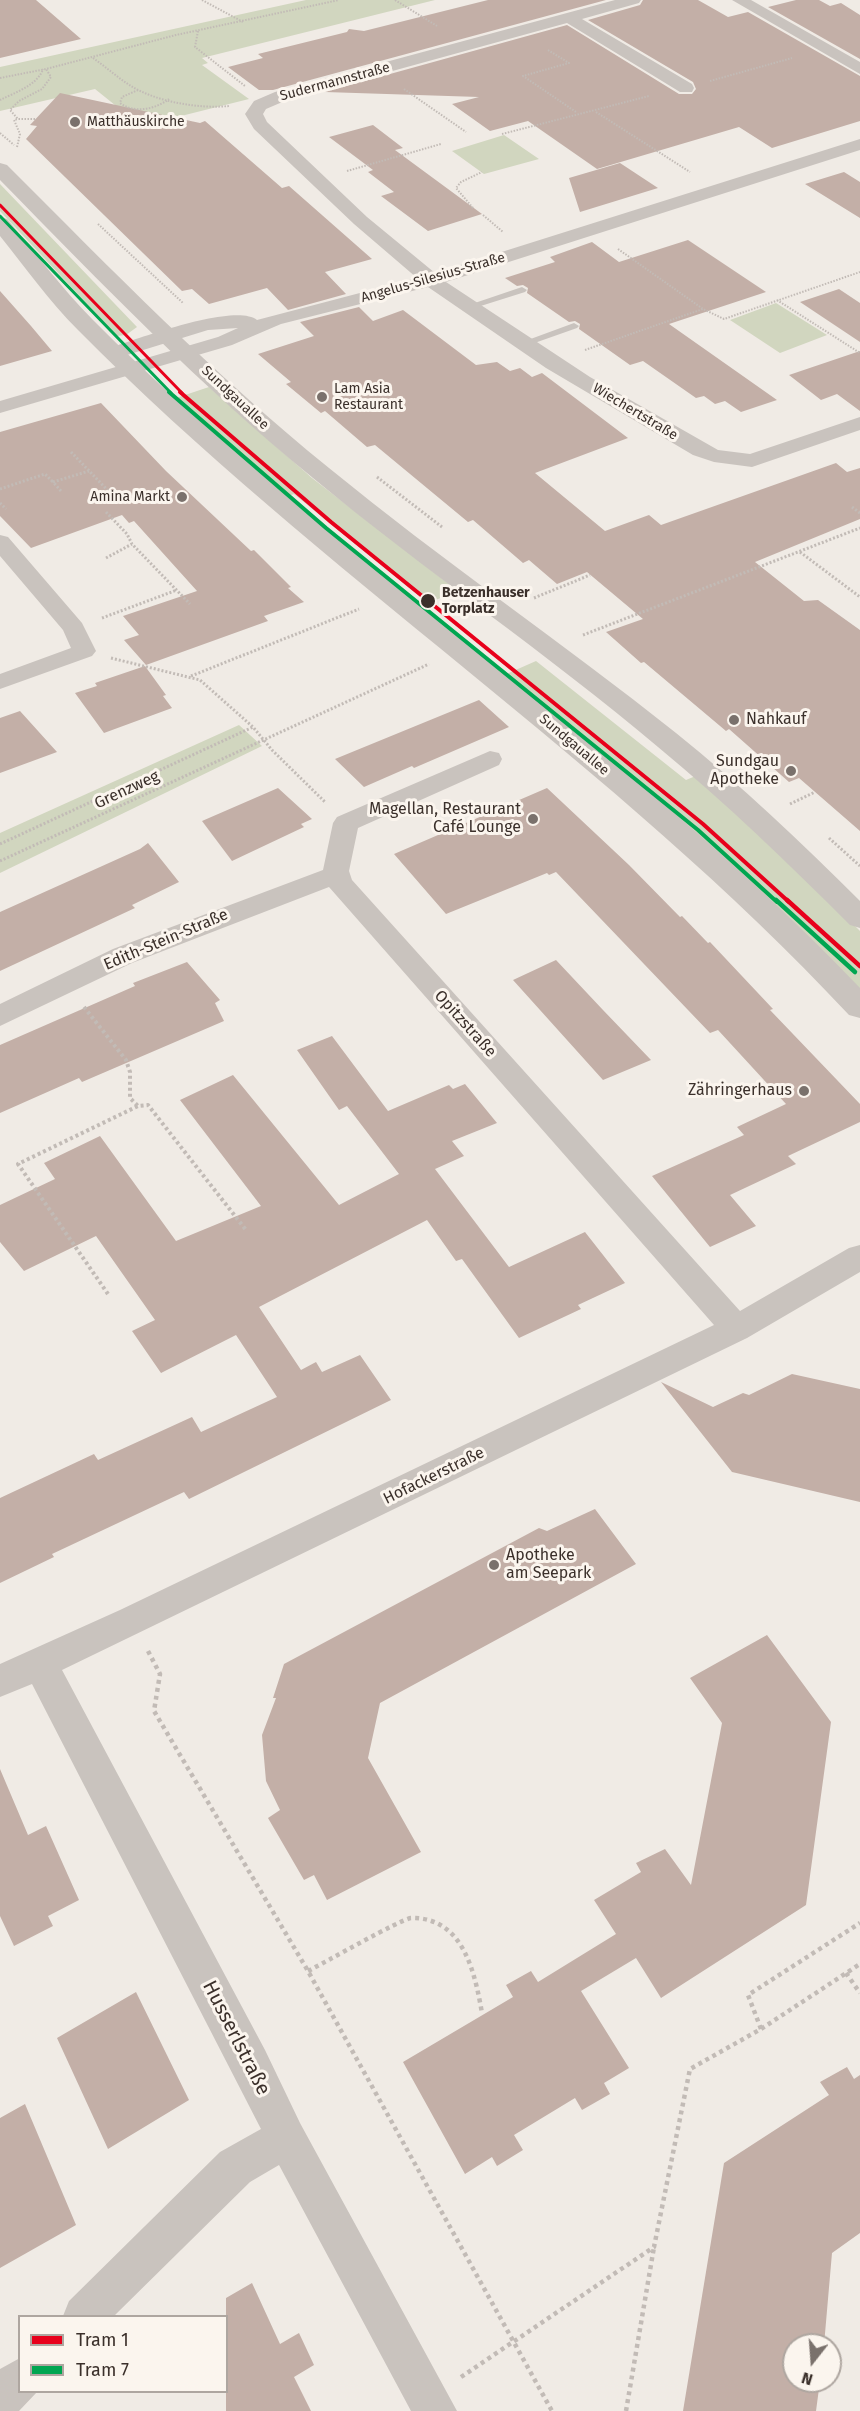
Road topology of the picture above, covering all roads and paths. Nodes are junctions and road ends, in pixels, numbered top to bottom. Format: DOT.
graph roads {
  1 [pos="202,0"];
  2 [pos="339,0"];
  3 [pos="395,0"];
  4 [pos="633,0"];
  5 [pos="740,0"];
  6 [pos="570,18"];
  7 [pos="243,22"];
  8 [pos="198,31"];
  9 [pos="519,32"];
  10 [pos="466,46"];
  11 [pos="826,48"];
  12 [pos="93,57"];
  13 [pos="537,68"];
  14 [pos="44,69"];
  15 [pos="860,69"];
  16 [pos="376,70"];
  17 [pos="542,70"];
  18 [pos="0,78"];
  19 [pos="684,87"];
  20 [pos="138,90"];
  21 [pos="169,99"];
  22 [pos="0,100"];
  23 [pos="268,101"];
  24 [pos="230,106"];
  25 [pos="596,112"];
  26 [pos="577,113"];
  27 [pos="18,119"];
  28 [pos="35,119"];
  29 [pos="466,132"];
  30 [pos="0,133"];
  31 [pos="502,134"];
  32 [pos="441,144"];
  33 [pos="856,149"];
  34 [pos="0,169"];
  35 [pos="482,172"];
  36 [pos="314,179"];
  37 [pos="716,188"];
  38 [pos="473,208"];
  39 [pos="92,218"];
  40 [pos="0,223"];
  41 [pos="591,230"];
  42 [pos="860,272"];
  43 [pos="432,280"];
  44 [pos="525,293"];
  45 [pos="776,300"];
  46 [pos="703,309"];
  47 [pos="472,310"];
  48 [pos="274,320"];
  49 [pos="206,324"];
  50 [pos="570,324"];
  51 [pos="165,336"];
  52 [pos="524,344"];
  53 [pos="185,353"];
  54 [pos="860,353"];
  55 [pos="122,360"];
  56 [pos="0,389"];
  57 [pos="0,408"];
  58 [pos="860,423"];
  59 [pos="71,452"];
  60 [pos="89,471"];
  61 [pos="53,482"];
  62 [pos="0,489"];
  63 [pos="61,491"];
  64 [pos="115,498"];
  65 [pos="0,503"];
  66 [pos="852,507"];
  67 [pos="6,509"];
  68 [pos="106,512"];
  69 [pos="860,513"];
  70 [pos="860,528"];
  71 [pos="0,542"];
  72 [pos="132,544"];
  73 [pos="800,552"];
  74 [pos="106,558"];
  75 [pos="590,575"];
  76 [pos="177,590"];
  77 [pos="860,597"];
  78 [pos="534,598"];
  79 [pos="190,604"];
  80 [pos="360,609"];
  81 [pos="74,628"];
  82 [pos="583,635"];
  83 [pos="84,651"];
  84 [pos="430,664"];
  85 [pos="190,676"];
  86 [pos="0,682"];
  87 [pos="253,727"];
  88 [pos="264,740"];
  89 [pos="490,759"];
  90 [pos="815,792"];
  91 [pos="790,804"];
  92 [pos="346,823"];
  93 [pos="0,844"];
  94 [pos="0,861"];
  95 [pos="336,875"];
  96 [pos="860,918"];
  97 [pos="66,983"];
  98 [pos="860,1007"];
  99 [pos="0,1016"];
  100 [pos="138,1106"];
  101 [pos="246,1230"];
  102 [pos="860,1257"];
  103 [pos="108,1294"];
  104 [pos="736,1329"];
  105 [pos="132,1621"];
  106 [pos="40,1663"];
  107 [pos="0,1681"];
  108 [pos="860,1923"];
  109 [pos="860,1964"];
  110 [pos="308,1971"];
  111 [pos="846,1973"];
  112 [pos="860,1993"];
  113 [pos="482,2013"];
  114 [pos="761,2029"];
  115 [pos="286,2137"];
  116 [pos="654,2247"];
  117 [pos="85,2315"];
  118 [pos="513,2340"];
  119 [pos="18,2382"];
  120 [pos="0,2399"];
  121 [pos="432,2405"];
  122 [pos="552,2411"];
  123 [pos="626,2411"];
  1 -- 7 [label="path"];
  2 -- 7 [label="path"];
  3 -- 10 [label="path"];
  4 -- 6 [label="street, Sudermannstraße"];
  5 -- 11 [label="street"];
  6 -- 9 [label="street, Sudermannstraße"];
  6 -- 19 [label="street"];
  7 -- 8 [label="path"];
  8 -- 12 [label="path"];
  8 -- 23 [label="path"];
  9 -- 10 [label="street, Sudermannstraße"];
  9 -- 17 [label="path"];
  10 -- 16 [label="street, Sudermannstraße"];
  11 -- 15 [label="street"];
  11 -- 19 [label="path"];
  12 -- 14 [label="path"];
  12 -- 20 [label="path"];
  13 -- 17 [label="path"];
  14 -- 18 [label="path"];
  14 -- 22 [label="path"];
  14 -- 27 [label="path"];
  16 -- 23 [label="street, Sudermannstraße"];
  16 -- 29 [label="path"];
  17 -- 26 [label="path"];
  19 -- 25 [label="path"];
  20 -- 21 [label="path"];
  20 -- 21 [label="path"];
  21 -- 24 [label="path"];
  23 -- 36 [label="street, Sudermannstraße"];
  25 -- 26 [label="path"];
  25 -- 37 [label="path"];
  26 -- 31 [label="path"];
  27 -- 28 [label="path"];
  27 -- 30 [label="path"];
  32 -- 36 [label="path"];
  33 -- 37 [label="street, Angelus-Silesius-Straße"];
  34 -- 51 [label="street, Sundgauallee"];
  35 -- 38 [label="path"];
  36 -- 43 [label="street, Sudermannstraße"];
  37 -- 41 [label="street, Angelus-Silesius-Straße"];
  39 -- 49 [label="path"];
  40 -- 55 [label="street, Sundgauallee"];
  41 -- 43 [label="street, Angelus-Silesius-Straße"];
  41 -- 46 [label="path"];
  42 -- 45 [label="path"];
  43 -- 47 [label="street, Wiechertstraße"];
  43 -- 48 [label="street, Angelus-Silesius-Straße"];
  44 -- 47 [label="lane"];
  45 -- 46 [label="path"];
  45 -- 54 [label="path"];
  46 -- 52 [label="path"];
  47 -- 52 [label="street, Wiechertstraße"];
  48 -- 49 [label="street, Angelus-Silesius-Straße"];
  48 -- 53 [label="street, Angelus-Silesius-Straße"];
  49 -- 51 [label="street, Angelus-Silesius-Straße"];
  50 -- 52 [label="lane"];
  51 -- 53 [label="street, Sundgauallee"];
  51 -- 55 [label="street"];
  52 -- 58 [label="street, Wiechertstraße"];
  53 -- 55 [label="street, Angelus-Silesius-Straße"];
  53 -- 96 [label="street, Sundgauallee"];
  55 -- 56 [label="street"];
  55 -- 57 [label="street"];
  55 -- 98 [label="street, Sundgauallee"];
  59 -- 60 [label="path"];
  60 -- 61 [label="path"];
  60 -- 64 [label="path"];
  61 -- 62 [label="path"];
  61 -- 63 [label="path"];
  65 -- 67 [label="path"];
  66 -- 69 [label="path"];
  68 -- 72 [label="path"];
  70 -- 73 [label="path"];
  71 -- 81 [label="street"];
  72 -- 74 [label="path"];
  72 -- 76 [label="path"];
  73 -- 77 [label="path"];
  73 -- 82 [label="path"];
  75 -- 78 [label="path"];
  76 -- 79 [label="path"];
  76 -- 81 [label="path"];
  80 -- 85 [label="path"];
  81 -- 83 [label="street"];
  83 -- 85 [label="path"];
  83 -- 86 [label="street"];
  84 -- 88 [label="path"];
  85 -- 87 [label="path"];
  87 -- 88 [label="path"];
  87 -- 93 [label="path"];
  88 -- 92 [label="path"];
  88 -- 94 [label="path, Grenzweg"];
  89 -- 92 [label="street"];
  90 -- 91 [label="path"];
  92 -- 95 [label="street"];
  95 -- 97 [label="street, Edith-Stein-Straße"];
  95 -- 104 [label="street, Opitzstraße"];
  97 -- 99 [label="street, Edith-Stein-Straße"];
  97 -- 100 [label="path"];
  100 -- 101 [label="path"];
  100 -- 103 [label="path"];
  102 -- 104 [label="street, Hofackerstraße"];
  104 -- 105 [label="street, Hofackerstraße"];
  105 -- 106 [label="street, Hofackerstraße"];
  105 -- 110 [label="path"];
  106 -- 107 [label="street, Hofackerstraße"];
  106 -- 115 [label="street, Husserlstraße"];
  108 -- 114 [label="path"];
  109 -- 111 [label="path"];
  110 -- 113 [label="path"];
  110 -- 118 [label="path"];
  111 -- 112 [label="path"];
  111 -- 114 [label="path"];
  114 -- 116 [label="path"];
  115 -- 117 [label="street"];
  115 -- 121 [label="street, Husserlstraße"];
  116 -- 118 [label="path"];
  116 -- 123 [label="path"];
  118 -- 121 [label="path"];
  118 -- 122 [label="path"];
  119 -- 120 [label="street"];
}
